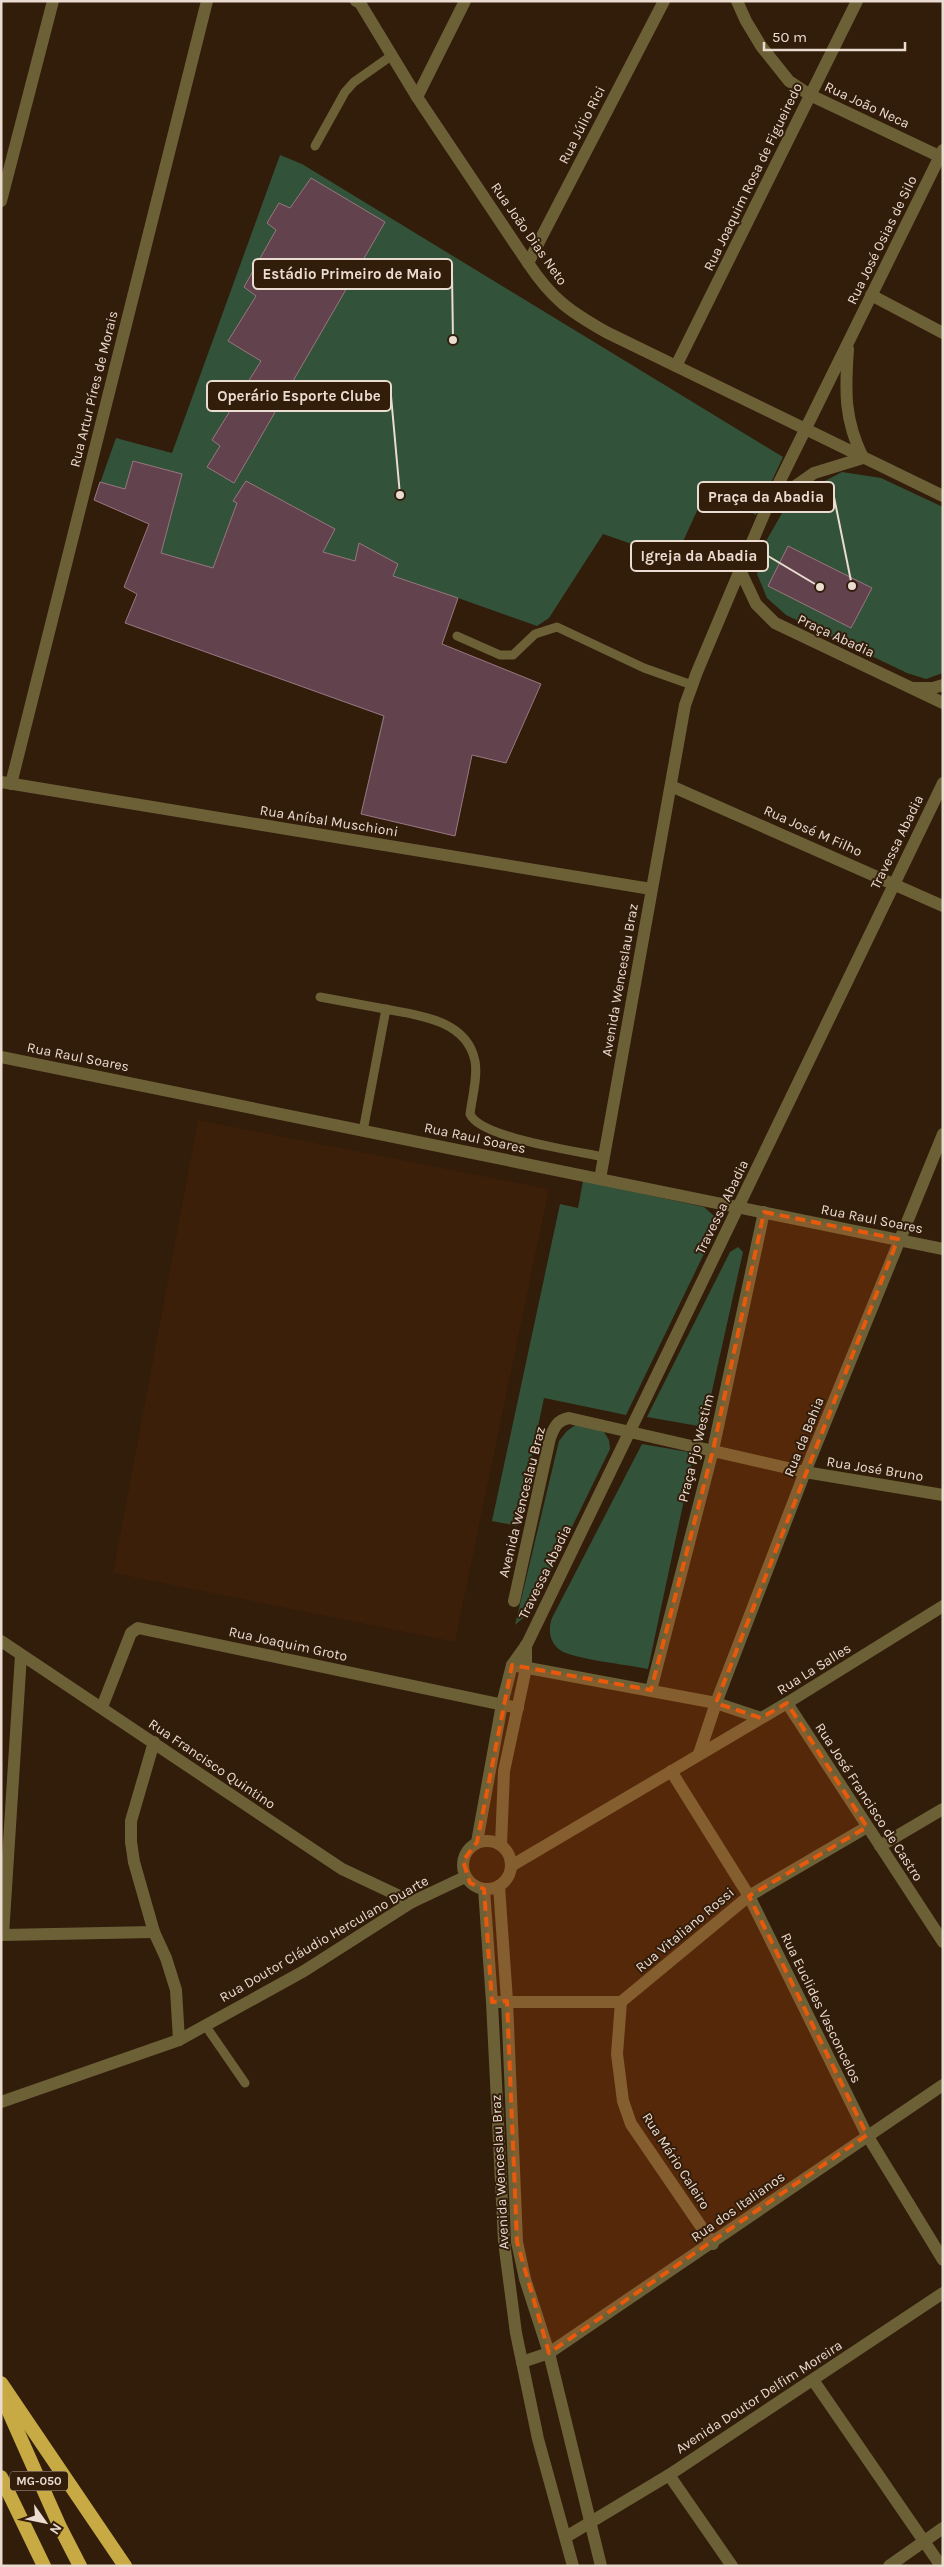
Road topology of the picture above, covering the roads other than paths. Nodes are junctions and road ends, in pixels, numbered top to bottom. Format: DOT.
graph roads {
  1 [pos="53,1"];
  2 [pos="207,1"];
  3 [pos="465,1"];
  4 [pos="664,1"];
  5 [pos="737,1"];
  6 [pos="857,1"];
  7 [pos="359,2"];
  8 [pos="391,56"];
  9 [pos="810,95"];
  10 [pos="417,96"];
  11 [pos="315,146"];
  12 [pos="942,154"];
  13 [pos="1,201"];
  14 [pos="528,264"];
  15 [pos="871,295"];
  16 [pos="943,332"];
  17 [pos="848,343"];
  18 [pos="676,366"];
  19 [pos="806,430"];
  20 [pos="863,458"];
  21 [pos="943,496"];
  22 [pos="768,505"];
  23 [pos="740,570"];
  24 [pos="457,636"];
  25 [pos="692,685"];
  26 [pos="943,685"];
  27 [pos="911,688"];
  28 [pos="943,703"];
  29 [pos="943,782"];
  30 [pos="6,783"];
  31 [pos="671,786"];
  32 [pos="894,883"];
  33 [pos="651,890"];
  34 [pos="943,906"];
  35 [pos="320,997"];
  36 [pos="386,1009"];
  37 [pos="1,1057"];
  38 [pos="363,1131"];
  39 [pos="943,1134"];
  40 [pos="604,1157"];
  41 [pos="600,1179"];
  42 [pos="739,1207"];
  43 [pos="764,1212"];
  44 [pos="898,1239"];
  45 [pos="943,1248"];
  46 [pos="568,1418"];
  47 [pos="630,1433"];
  48 [pos="713,1450"];
  49 [pos="805,1472"];
  50 [pos="943,1495"];
  51 [pos="514,1601"];
  52 [pos="943,1606"];
  53 [pos="1,1640"];
  54 [pos="526,1644"];
  55 [pos="21,1655"];
  56 [pos="512,1665"];
  57 [pos="526,1668"];
  58 [pos="651,1690"];
  59 [pos="716,1703"];
  60 [pos="502,1704"];
  61 [pos="786,1704"];
  62 [pos="102,1707"];
  63 [pos="518,1708"];
  64 [pos="761,1718"];
  65 [pos="154,1742"];
  66 [pos="699,1754"];
  67 [pos="671,1771"];
  68 [pos="943,1809"];
  69 [pos="867,1827"];
  70 [pos="477,1842"];
  71 [pos="501,1845"];
  72 [pos="880,1846"];
  73 [pos="511,1866"];
  74 [pos="465,1877"];
  75 [pos="499,1886"];
  76 [pos="484,1889"];
  77 [pos="749,1896"];
  78 [pos="412,1902"];
  79 [pos="154,1932"];
  80 [pos="2,1935"];
  81 [pos="943,1942"];
  82 [pos="492,2002"];
  83 [pos="508,2002"];
  84 [pos="621,2002"];
  85 [pos="205,2025"];
  86 [pos="178,2040"];
  87 [pos="245,2083"];
  88 [pos="943,2085"];
  89 [pos="1,2102"];
  90 [pos="867,2135"];
  91 [pos="712,2244"];
  92 [pos="943,2260"];
  93 [pos="943,2293"];
  94 [pos="549,2353"];
  95 [pos="522,2362"];
  96 [pos="812,2380"];
  97 [pos="1,2384"];
  98 [pos="1,2394"];
  99 [pos="669,2475"];
  100 [pos="1,2477"];
  101 [pos="590,2523"];
  102 [pos="943,2528"];
  103 [pos="566,2537"];
  104 [pos="924,2541"];
  105 [pos="44,2566"];
  106 [pos="80,2566"];
  107 [pos="125,2566"];
  108 [pos="574,2566"];
  109 [pos="601,2566"];
  110 [pos="732,2566"];
  111 [pos="889,2566"];
  112 [pos="941,2566"];
  1 -- 13 [label="street"];
  2 -- 30 [label="street, Rua Artur Píres de Morais"];
  3 -- 10 [label="street"];
  4 -- 14 [label="street, Rua Júlio Rici"];
  5 -- 9 [label="street, Rua João Neca"];
  6 -- 9 [label="street, Rua Joaquim Rosa de Figueiredo"];
  7 -- 8 [label="street, Rua João Dias Neto"];
  8 -- 10 [label="street, Rua João Dias Neto"];
  8 -- 11 [label="lane"];
  9 -- 12 [label="street, Rua João Neca"];
  9 -- 18 [label="street, Rua Joaquim Rosa de Figueiredo"];
  10 -- 14 [label="street, Rua João Dias Neto"];
  12 -- 15 [label="street, Rua José Osias de Silo"];
  14 -- 18 [label="street, Rua João Dias Neto"];
  15 -- 16 [label="street"];
  15 -- 17 [label="street, Rua José Osias de Silo"];
  17 -- 19 [label="street, Rua José Osias de Silo"];
  17 -- 20 [label="street, Rua José Osias de Silo"];
  18 -- 19 [label="street, Rua João Dias Neto"];
  19 -- 20 [label="street, Rua João Dias Neto"];
  19 -- 22 [label="street, Rua José Osias de Silo"];
  20 -- 21 [label="street, Rua João Dias Neto"];
  20 -- 22 [label="street"];
  22 -- 23 [label="street, Rua José Osias de Silo"];
  23 -- 25 [label="street, Rua José Osias de Silo"];
  23 -- 27 [label="street, Praça Abadia"];
  24 -- 25 [label="lane"];
  25 -- 31 [label="street, Rua José Osias de Silo"];
  26 -- 27 [label="street"];
  27 -- 28 [label="street, Praça Abadia"];
  29 -- 32 [label="street, Travessa Abadia"];
  30 -- 33 [label="street, Rua Aníbal Muschioni"];
  31 -- 32 [label="street, Rua José M Filho"];
  31 -- 33 [label="street, Avenida Wenceslau Braz"];
  32 -- 34 [label="street, Rua José M Filho"];
  32 -- 42 [label="street, Travessa Abadia"];
  33 -- 40 [label="street, Avenida Wenceslau Braz"];
  35 -- 36 [label="lane"];
  36 -- 38 [label="lane"];
  36 -- 40 [label="lane"];
  37 -- 38 [label="street, Rua Raul Soares"];
  38 -- 41 [label="street, Rua Raul Soares"];
  39 -- 44 [label="street, Rua da Bahia"];
  40 -- 41 [label="street, Avenida Wenceslau Braz"];
  41 -- 42 [label="street, Rua Raul Soares"];
  42 -- 43 [label="street, Rua Raul Soares"];
  42 -- 47 [label="street, Travessa Abadia"];
  43 -- 44 [label="street, Rua Raul Soares"];
  43 -- 48 [label="street, Praça Pjo Westim"];
  44 -- 45 [label="street, Rua Raul Soares"];
  44 -- 49 [label="street, Rua da Bahia"];
  46 -- 47 [label="street, Rua José Bruno"];
  46 -- 51 [label="street, Avenida Wenceslau Braz"];
  47 -- 48 [label="street, Rua José Bruno"];
  47 -- 54 [label="street, Travessa Abadia"];
  48 -- 49 [label="street, Rua José Bruno"];
  48 -- 58 [label="street, Praça Pjo Westim"];
  49 -- 50 [label="street, Rua José Bruno"];
  49 -- 59 [label="street, Rua da Bahia"];
  52 -- 61 [label="street, Rua La Salles"];
  53 -- 55 [label="street, Rua Francisco Quintino"];
  54 -- 56 [label="street, Travessa Abadia"];
  54 -- 57 [label="street, Travessa Abadia"];
  55 -- 62 [label="street, Rua Francisco Quintino"];
  55 -- 80 [label="street"];
  56 -- 57 [label="street"];
  56 -- 60 [label="street, Travessa Abadia"];
  57 -- 58 [label="street"];
  57 -- 63 [label="street, Travessa Abadia"];
  58 -- 59 [label="street"];
  59 -- 64 [label="street"];
  59 -- 66 [label="street, Rua da Bahia"];
  60 -- 62 [label="street, Rua Joaquim Groto"];
  60 -- 63 [label="street, Rua Joaquim Groto"];
  60 -- 70 [label="street"];
  61 -- 64 [label="street, Rua La Salles"];
  61 -- 69 [label="street, Rua José Francisco de Castro"];
  62 -- 65 [label="street, Rua Francisco Quintino"];
  63 -- 71 [label="street"];
  64 -- 66 [label="street, Rua La Salles"];
  65 -- 78 [label="street, Rua Francisco Quintino"];
  65 -- 79 [label="street"];
  66 -- 67 [label="street"];
  67 -- 73 [label="street"];
  67 -- 77 [label="street, Rua Euclides Vasconcelos"];
  68 -- 72 [label="street"];
  69 -- 72 [label="street, Rua José Francisco de Castro"];
  69 -- 77 [label="street, Rua Vitaliano Rossi"];
  70 -- 71 [label="street"];
  70 -- 74 [label="street"];
  71 -- 73 [label="street"];
  72 -- 81 [label="street, Rua José Francisco de Castro"];
  73 -- 75 [label="street"];
  74 -- 76 [label="street"];
  74 -- 78 [label="street, Rua Doutor Cláudio Herculano Duarte"];
  75 -- 76 [label="street"];
  75 -- 83 [label="street, Avenida Wenceslau Braz"];
  76 -- 82 [label="street, Avenida Wenceslau Braz"];
  77 -- 84 [label="street, Rua Vitaliano Rossi"];
  77 -- 90 [label="street, Rua Euclides Vasconcelos"];
  78 -- 85 [label="street, Rua Doutor Cláudio Herculano Duarte"];
  79 -- 80 [label="street"];
  79 -- 86 [label="street"];
  82 -- 83 [label="street"];
  82 -- 95 [label="street, Avenida Wenceslau Braz"];
  83 -- 84 [label="street"];
  83 -- 94 [label="street, Avenida Wenceslau Braz"];
  84 -- 91 [label="street, Rua Mário Caleiro"];
  85 -- 86 [label="street, Rua Doutor Cláudio Herculano Duarte"];
  85 -- 87 [label="lane"];
  86 -- 89 [label="street, Rua Doutor Cláudio Herculano Duarte"];
  88 -- 90 [label="street, Rua dos Italianos"];
  90 -- 91 [label="street, Rua dos Italianos"];
  90 -- 92 [label="street, Rua Euclides Vasconcelos"];
  91 -- 94 [label="street, Rua dos Italianos"];
  93 -- 96 [label="street, Avenida Doutor Delfim Moreira"];
  94 -- 95 [label="street, Rua dos Italianos"];
  94 -- 101 [label="street, Avenida Wenceslau Braz"];
  95 -- 103 [label="street, Avenida Wenceslau Braz"];
  96 -- 99 [label="street, Avenida Doutor Delfim Moreira"];
  96 -- 104 [label="street"];
  97 -- 107 [label="highway"];
  98 -- 106 [label="highway, MG-050"];
  99 -- 101 [label="street, Avenida Doutor Delfim Moreira"];
  99 -- 110 [label="street"];
  100 -- 105 [label="highway, MG-050"];
  101 -- 103 [label="street, Avenida Doutor Delfim Moreira"];
  101 -- 109 [label="street, Avenida Wenceslau Braz"];
  102 -- 104 [label="street"];
  103 -- 108 [label="street, Avenida Wenceslau Braz"];
  104 -- 111 [label="street"];
  104 -- 112 [label="street"];
}
